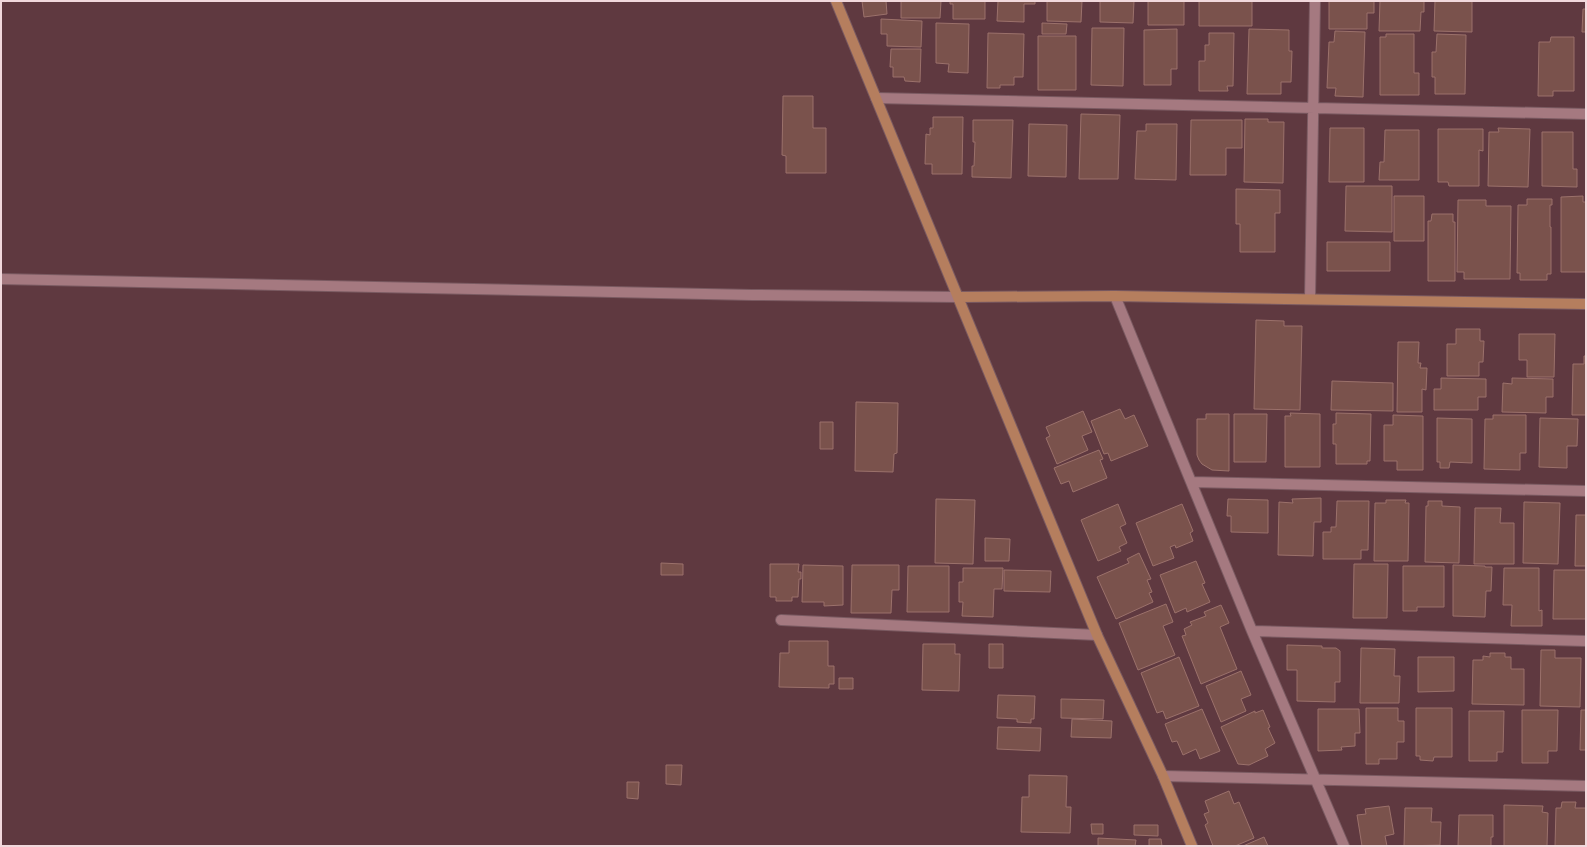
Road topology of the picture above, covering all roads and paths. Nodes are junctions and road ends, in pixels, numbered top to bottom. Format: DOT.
graph roads {
  1 [pos="836,1"];
  2 [pos="1315,1"];
  3 [pos="876,98"];
  4 [pos="1312,108"];
  5 [pos="1586,114"];
  6 [pos="1,279"];
  7 [pos="959,296"];
  8 [pos="1115,296"];
  9 [pos="1310,299"];
  10 [pos="1586,304"];
  11 [pos="1191,482"];
  12 [pos="1586,491"];
  13 [pos="781,620"];
  14 [pos="1252,631"];
  15 [pos="1097,635"];
  16 [pos="1586,641"];
  17 [pos="1163,776"];
  18 [pos="1316,779"];
  19 [pos="1586,786"];
  20 [pos="1192,846"];
  21 [pos="1344,846"];
  1 -- 3 [label="street"];
  2 -- 4 [label="street"];
  3 -- 4 [label="street"];
  3 -- 7 [label="street"];
  4 -- 5 [label="street"];
  4 -- 9 [label="street"];
  6 -- 7 [label="street"];
  7 -- 8 [label="street"];
  7 -- 15 [label="street"];
  8 -- 9 [label="street"];
  8 -- 11 [label="street"];
  9 -- 10 [label="street"];
  11 -- 12 [label="street"];
  11 -- 14 [label="street"];
  13 -- 15 [label="street"];
  14 -- 16 [label="street"];
  14 -- 18 [label="street"];
  15 -- 17 [label="street"];
  17 -- 18 [label="street"];
  17 -- 20 [label="street"];
  18 -- 19 [label="street"];
  18 -- 21 [label="street"];
}
